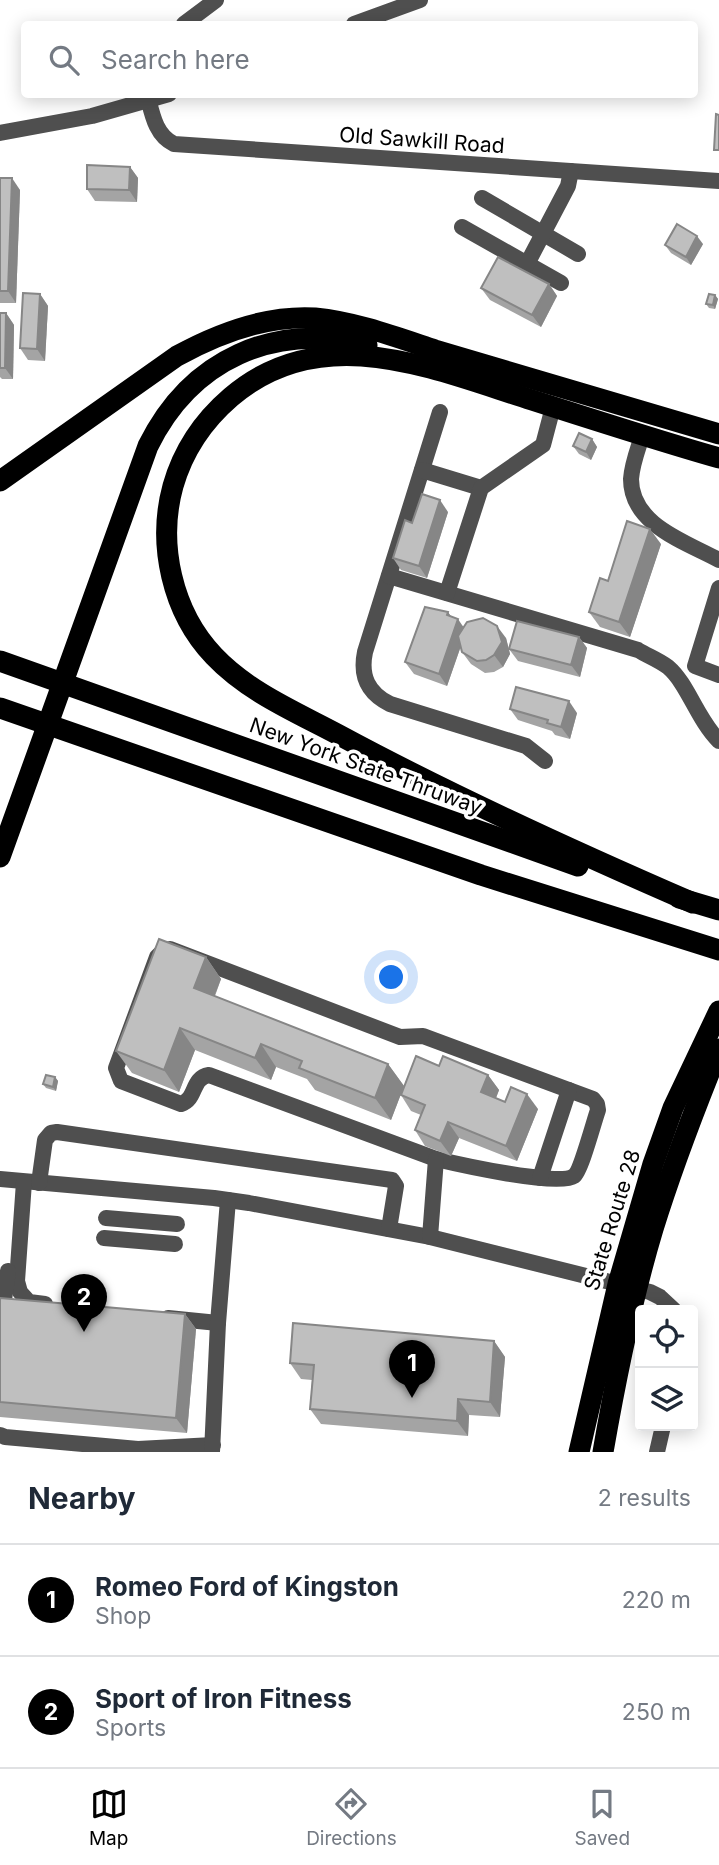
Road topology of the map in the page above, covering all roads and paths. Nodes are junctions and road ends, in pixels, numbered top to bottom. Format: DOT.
graph roads {
  1 [pos="216,0"];
  2 [pos="420,0"];
  3 [pos="188,21"];
  4 [pos="362,21"];
  5 [pos="148,98"];
  6 [pos="0,133"];
  7 [pos="571,171"];
  8 [pos="719,181"];
  9 [pos="482,198"];
  10 [pos="462,227"];
  11 [pos="544,234"];
  12 [pos="578,254"];
  13 [pos="527,264"];
  14 [pos="561,283"];
  15 [pos="366,329"];
  16 [pos="418,365"];
  17 [pos="553,407"];
  18 [pos="440,412"];
  19 [pos="719,434"];
  20 [pos="642,436"];
  21 [pos="719,458"];
  22 [pos="422,470"];
  23 [pos="0,481"];
  24 [pos="481,488"];
  25 [pos="719,560"];
  26 [pos="389,576"];
  27 [pos="719,588"];
  28 [pos="447,593"];
  29 [pos="70,646"];
  30 [pos="0,661"];
  31 [pos="695,666"];
  32 [pos="677,676"];
  33 [pos="719,676"];
  34 [pos="0,708"];
  35 [pos="0,716"];
  36 [pos="92,739"];
  37 [pos="719,741"];
  38 [pos="545,761"];
  39 [pos="27,767"];
  40 [pos="0,828"];
  41 [pos="0,857"];
  42 [pos="693,902"];
  43 [pos="719,910"];
  44 [pos="719,950"];
  45 [pos="719,1011"];
  46 [pos="719,1049"];
  47 [pos="569,1090"];
  48 [pos="436,1159"];
  49 [pos="540,1178"];
  50 [pos="0,1180"];
  51 [pos="32,1183"];
  52 [pos="228,1200"];
  53 [pos="106,1218"];
  54 [pos="177,1224"];
  55 [pos="389,1229"];
  56 [pos="430,1237"];
  57 [pos="104,1238"];
  58 [pos="174,1244"];
  59 [pos="8,1271"];
  60 [pos="628,1286"];
  61 [pos="669,1305"];
  62 [pos="60,1306"];
  63 [pos="155,1316"];
  64 [pos="218,1324"];
  65 [pos="0,1329"];
  66 [pos="662,1431"];
  67 [pos="0,1435"];
  68 [pos="212,1449"];
  69 [pos="579,1452"];
  70 [pos="603,1452"];
  71 [pos="657,1452"];
  1 -- 3 [label="street"];
  2 -- 4 [label="street"];
  5 -- 6 [label="street"];
  5 -- 7 [label="street, Old Sawkill Road"];
  7 -- 8 [label="street, Old Sawkill Road"];
  7 -- 11 [label="street"];
  9 -- 11 [label="street"];
  10 -- 13 [label="street"];
  11 -- 12 [label="street"];
  11 -- 13 [label="street"];
  13 -- 14 [label="street"];
  15 -- 19 [label="highway"];
  15 -- 23 [label="highway"];
  15 -- 29 [label="highway"];
  16 -- 17 [label="highway"];
  16 -- 29 [label="highway"];
  16 -- 42 [label="highway"];
  17 -- 20 [label="highway"];
  17 -- 24 [label="street"];
  18 -- 22 [label="street"];
  20 -- 21 [label="highway"];
  20 -- 25 [label="street"];
  22 -- 24 [label="street"];
  22 -- 26 [label="street"];
  24 -- 28 [label="street"];
  26 -- 28 [label="street"];
  26 -- 38 [label="street"];
  27 -- 31 [label="street"];
  28 -- 32 [label="street"];
  29 -- 39 [label="highway"];
  30 -- 42 [label="highway, New York State Thruway"];
  31 -- 32 [label="street"];
  31 -- 33 [label="street"];
  32 -- 37 [label="street"];
  34 -- 36 [label="highway"];
  35 -- 36 [label="highway"];
  36 -- 44 [label="highway"];
  39 -- 40 [label="highway"];
  39 -- 41 [label="highway"];
  42 -- 43 [label="highway, New York State Thruway"];
  45 -- 60 [label="highway, State Route 28"];
  46 -- 60 [label="highway, State Route 28"];
  47 -- 48 [label="street"];
  47 -- 49 [label="street"];
  47 -- 49 [label="street"];
  48 -- 49 [label="street"];
  48 -- 56 [label="street"];
  50 -- 51 [label="street"];
  51 -- 52 [label="street"];
  51 -- 55 [label="street"];
  51 -- 59 [label="street"];
  52 -- 55 [label="street"];
  52 -- 64 [label="street"];
  53 -- 54 [label="street"];
  55 -- 56 [label="street"];
  56 -- 60 [label="street"];
  57 -- 58 [label="street"];
  59 -- 62 [label="street"];
  59 -- 65 [label="street"];
  60 -- 61 [label="street"];
  60 -- 69 [label="highway, State Route 28"];
  60 -- 70 [label="highway, State Route 28"];
  63 -- 64 [label="street"];
  64 -- 68 [label="street"];
  66 -- 71 [label="street"];
  67 -- 68 [label="street"];
}
